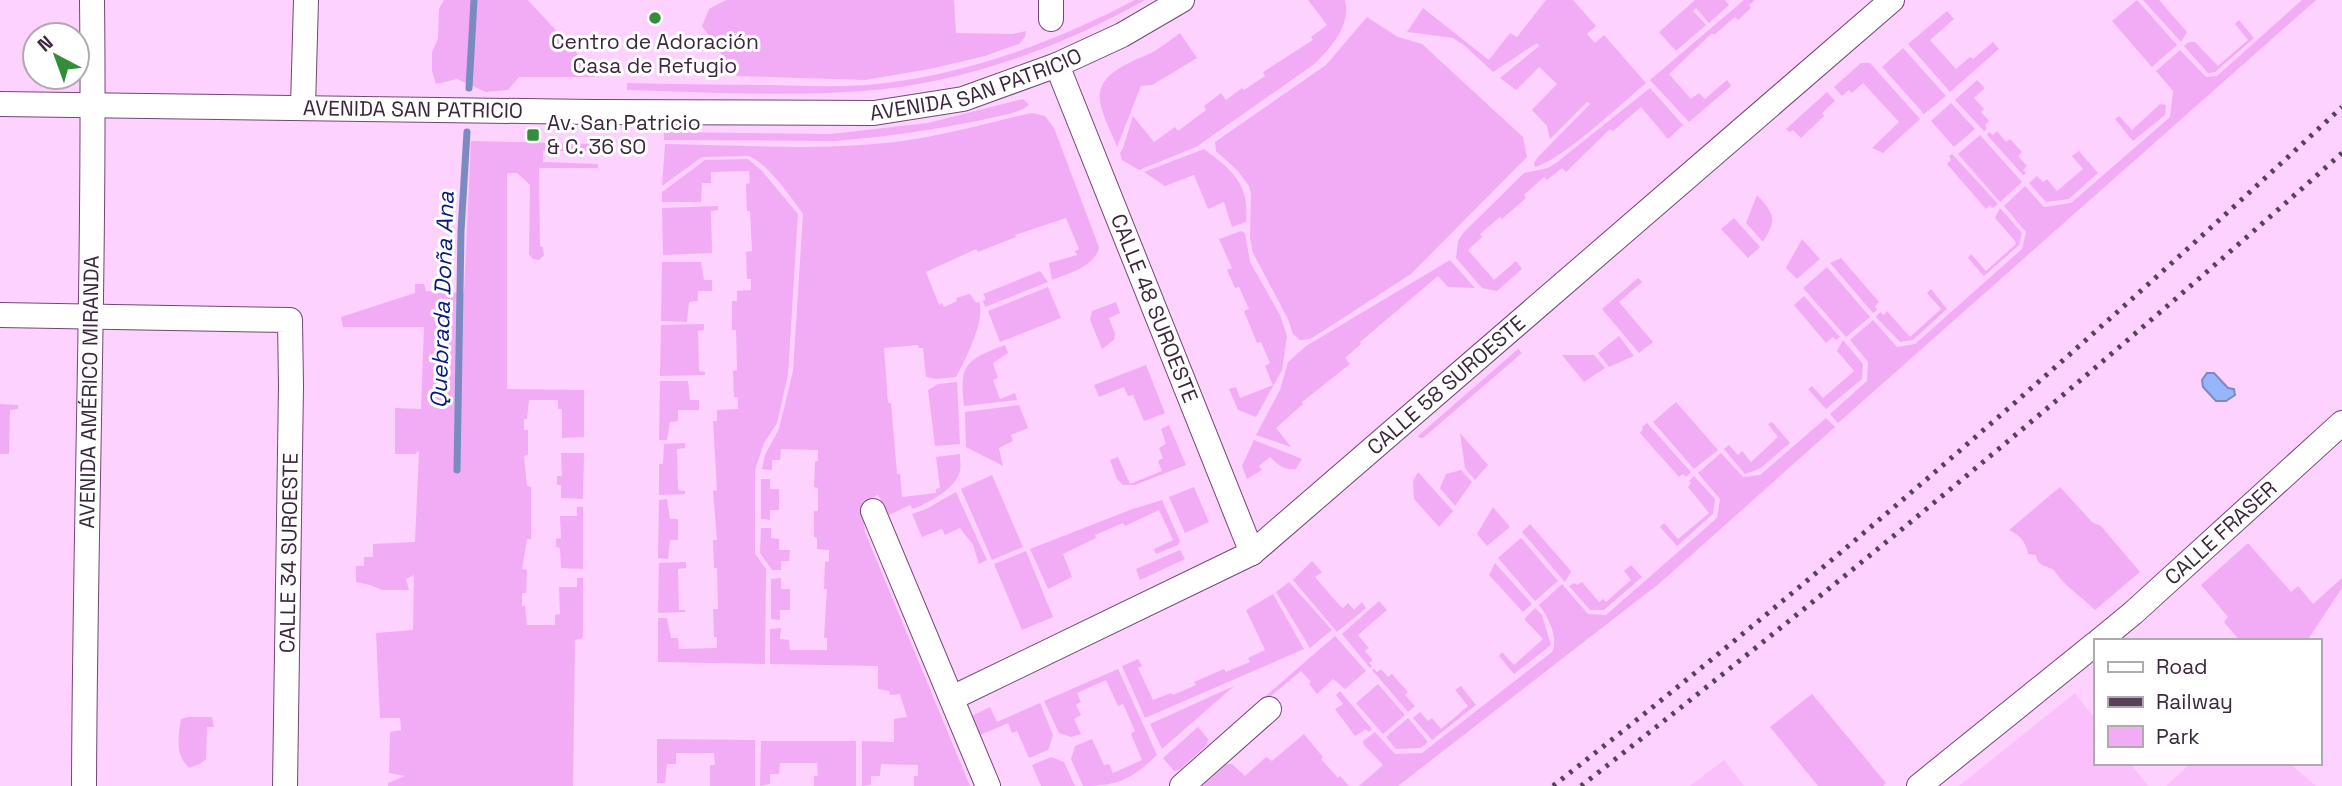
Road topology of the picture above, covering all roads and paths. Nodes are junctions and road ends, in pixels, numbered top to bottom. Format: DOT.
graph roads {
  1 [pos="92,0"];
  2 [pos="306,0"];
  3 [pos="1182,0"];
  4 [pos="1892,0"];
  5 [pos="1057,65"];
  6 [pos="0,104"];
  7 [pos="93,106"];
  8 [pos="303,107"];
  9 [pos="0,315"];
  10 [pos="91,317"];
  11 [pos="2342,423"];
  12 [pos="873,511"];
  13 [pos="1252,553"];
  14 [pos="2101,639"];
  15 [pos="2094,644"];
  16 [pos="952,698"];
  17 [pos="1269,709"];
  18 [pos="84,786"];
  19 [pos="285,786"];
  20 [pos="988,786"];
  21 [pos="1182,786"];
  22 [pos="1919,786"];
  1 -- 7 [label="street, AVENIDA AMÉRICO MIRANDA"];
  2 -- 8 [label="street"];
  3 -- 5 [label="street, AVENIDA SAN PATRICIO"];
  4 -- 13 [label="street, CALLE 58 SUROESTE"];
  5 -- 8 [label="street, AVENIDA SAN PATRICIO"];
  5 -- 13 [label="street, CALLE 48 SUROESTE"];
  6 -- 7 [label="street, AVENIDA SAN PATRICIO"];
  7 -- 8 [label="street, AVENIDA SAN PATRICIO"];
  7 -- 10 [label="street, AVENIDA AMÉRICO MIRANDA"];
  9 -- 10 [label="street"];
  10 -- 18 [label="street, AVENIDA AMÉRICO MIRANDA"];
  10 -- 19 [label="street, CALLE 34 SUROESTE"];
  11 -- 14 [label="street, CALLE FRASER"];
  12 -- 16 [label="street"];
  13 -- 16 [label="street, CALLE 58 SUROESTE"];
  15 -- 22 [label="street, CALLE FRASER"];
  16 -- 20 [label="street"];
  17 -- 21 [label="street"];
}
